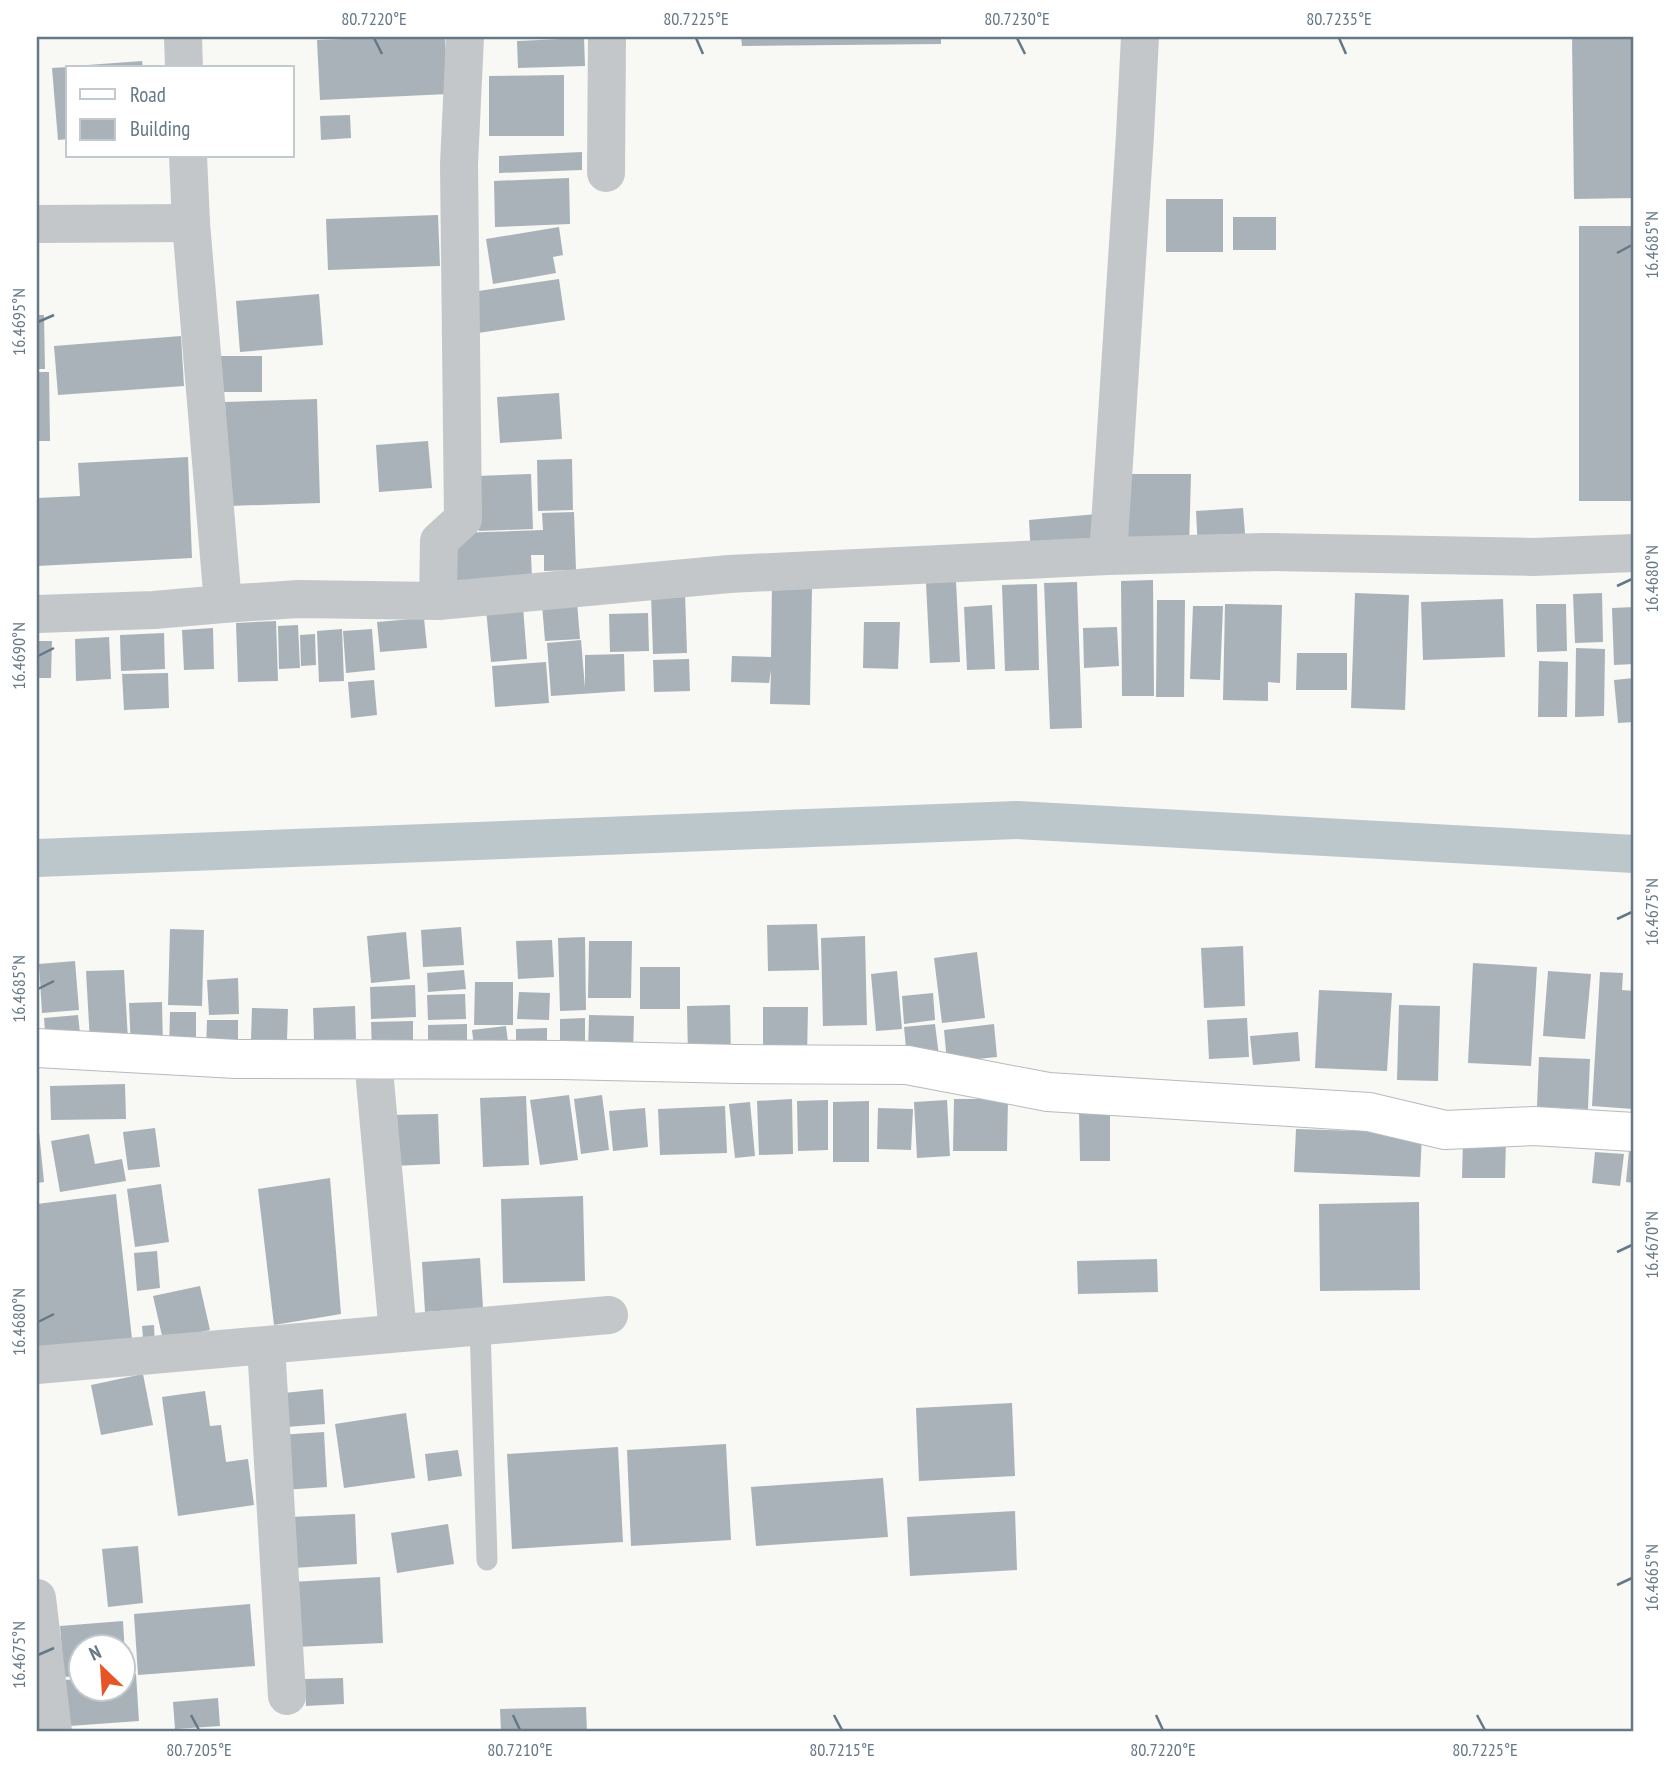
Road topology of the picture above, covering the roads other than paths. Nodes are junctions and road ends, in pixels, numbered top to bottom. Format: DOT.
graph roads {
  1 [pos="183,37"];
  2 [pos="465,37"];
  3 [pos="607,37"];
  4 [pos="1140,37"];
  5 [pos="184,66"];
  6 [pos="188,158"];
  7 [pos="606,173"];
  8 [pos="191,222"];
  9 [pos="37,224"];
  10 [pos="1634,554"];
  11 [pos="1108,556"];
  12 [pos="438,601"];
  13 [pos="223,604"];
  14 [pos="37,614"];
  15 [pos="37,1048"];
  16 [pos="373,1059"];
  17 [pos="1634,1132"];
  18 [pos="609,1315"];
  19 [pos="480,1326"];
  20 [pos="398,1334"];
  21 [pos="266,1346"];
  22 [pos="37,1365"];
  23 [pos="487,1560"];
  24 [pos="37,1598"];
  25 [pos="287,1696"];
  26 [pos="53,1732"];
  1 -- 5 [label="street"];
  2 -- 12 [label="street"];
  3 -- 7 [label="street"];
  4 -- 11 [label="street"];
  6 -- 8 [label="street"];
  8 -- 9 [label="street"];
  8 -- 13 [label="street"];
  10 -- 11 [label="street"];
  11 -- 12 [label="street"];
  12 -- 13 [label="street"];
  13 -- 14 [label="street"];
  15 -- 16 [label="street"];
  16 -- 17 [label="street"];
  16 -- 20 [label="street"];
  18 -- 19 [label="street"];
  19 -- 20 [label="street"];
  19 -- 23 [label="lane"];
  20 -- 21 [label="street"];
  21 -- 22 [label="street"];
  21 -- 25 [label="street"];
  24 -- 26 [label="street"];
}
